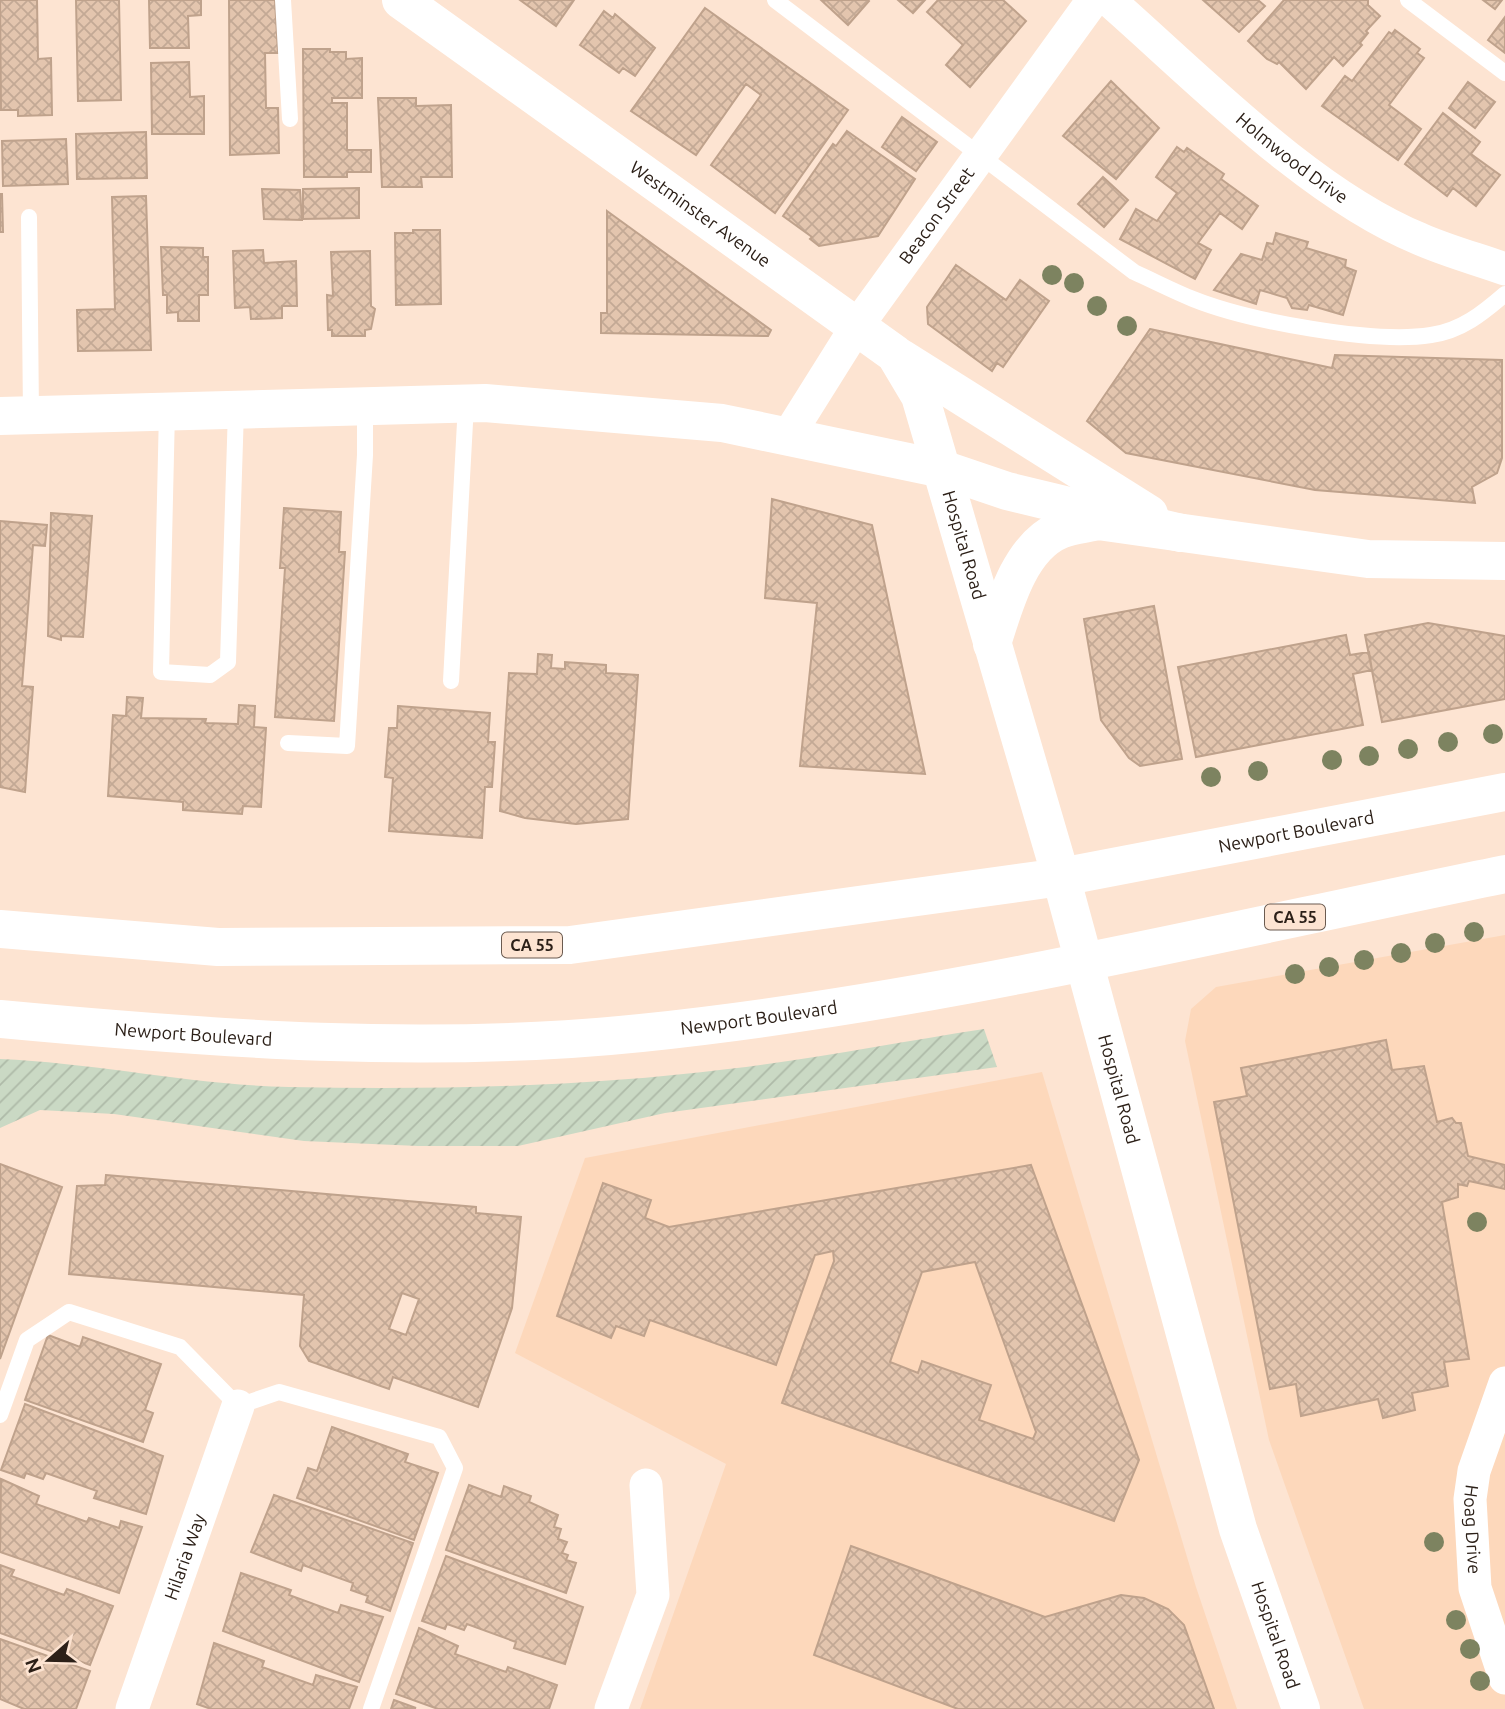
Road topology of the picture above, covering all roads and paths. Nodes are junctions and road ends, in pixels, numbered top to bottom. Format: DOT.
graph roads {
  1 [pos="283,0"];
  2 [pos="401,0"];
  3 [pos="775,0"];
  4 [pos="1093,0"];
  5 [pos="1109,0"];
  6 [pos="1408,0"];
  7 [pos="1505,73"];
  8 [pos="290,119"];
  9 [pos="980,156"];
  10 [pos="29,217"];
  11 [pos="1505,269"];
  12 [pos="1505,294"];
  13 [pos="857,326"];
  14 [pos="895,354"];
  15 [pos="466,403"];
  16 [pos="365,406"];
  17 [pos="236,410"];
  18 [pos="167,411"];
  19 [pos="16,416"];
  20 [pos="788,436"];
  21 [pos="942,469"];
  22 [pos="1181,533"];
  23 [pos="1505,561"];
  24 [pos="992,644"];
  25 [pos="450,681"];
  26 [pos="288,743"];
  27 [pos="1505,792"];
  28 [pos="1505,874"];
  29 [pos="1061,877"];
  30 [pos="0,929"];
  31 [pos="1085,961"];
  32 [pos="0,1019"];
  33 [pos="1502,1401"];
  34 [pos="238,1406"];
  35 [pos="0,1415"];
  36 [pos="646,1485"];
  37 [pos="1505,1678"];
  38 [pos="132,1709"];
  39 [pos="371,1709"];
  40 [pos="611,1709"];
  41 [pos="1301,1709"];
  1 -- 8 [label="lane"];
  2 -- 13 [label="main road, Westminster Avenue"];
  3 -- 9 [label="lane"];
  4 -- 9 [label="street, Beacon Street"];
  5 -- 11 [label="street, Holmwood Drive"];
  6 -- 7 [label="lane"];
  9 -- 12 [label="lane"];
  9 -- 13 [label="street, Beacon Street"];
  10 -- 19 [label="lane"];
  13 -- 14 [label="main road, Westminster Avenue"];
  13 -- 20 [label="street, Beacon Street"];
  14 -- 21 [label="main road, Westminster Avenue"];
  14 -- 22 [label="main road"];
  15 -- 16 [label="main road"];
  15 -- 20 [label="main road"];
  15 -- 25 [label="lane"];
  16 -- 17 [label="main road"];
  16 -- 26 [label="lane"];
  17 -- 18 [label="main road"];
  17 -- 18 [label="lane"];
  18 -- 19 [label="main road"];
  20 -- 21 [label="main road"];
  21 -- 22 [label="main road"];
  21 -- 24 [label="main road, Hospital Road"];
  22 -- 23 [label="main road"];
  22 -- 24 [label="main road"];
  24 -- 29 [label="main road, Hospital Road"];
  27 -- 29 [label="main road, Newport Boulevard / CA 55"];
  28 -- 31 [label="main road, Newport Boulevard / CA 55"];
  29 -- 30 [label="main road, Newport Boulevard / CA 55"];
  29 -- 31 [label="main road, Hospital Road"];
  31 -- 32 [label="main road, Newport Boulevard / CA 55"];
  31 -- 41 [label="main road, Hospital Road"];
  33 -- 37 [label="street, Hoag Drive"];
  34 -- 35 [label="lane"];
  34 -- 38 [label="street, Hilaria Way"];
  34 -- 39 [label="lane"];
  36 -- 40 [label="street"];
}
